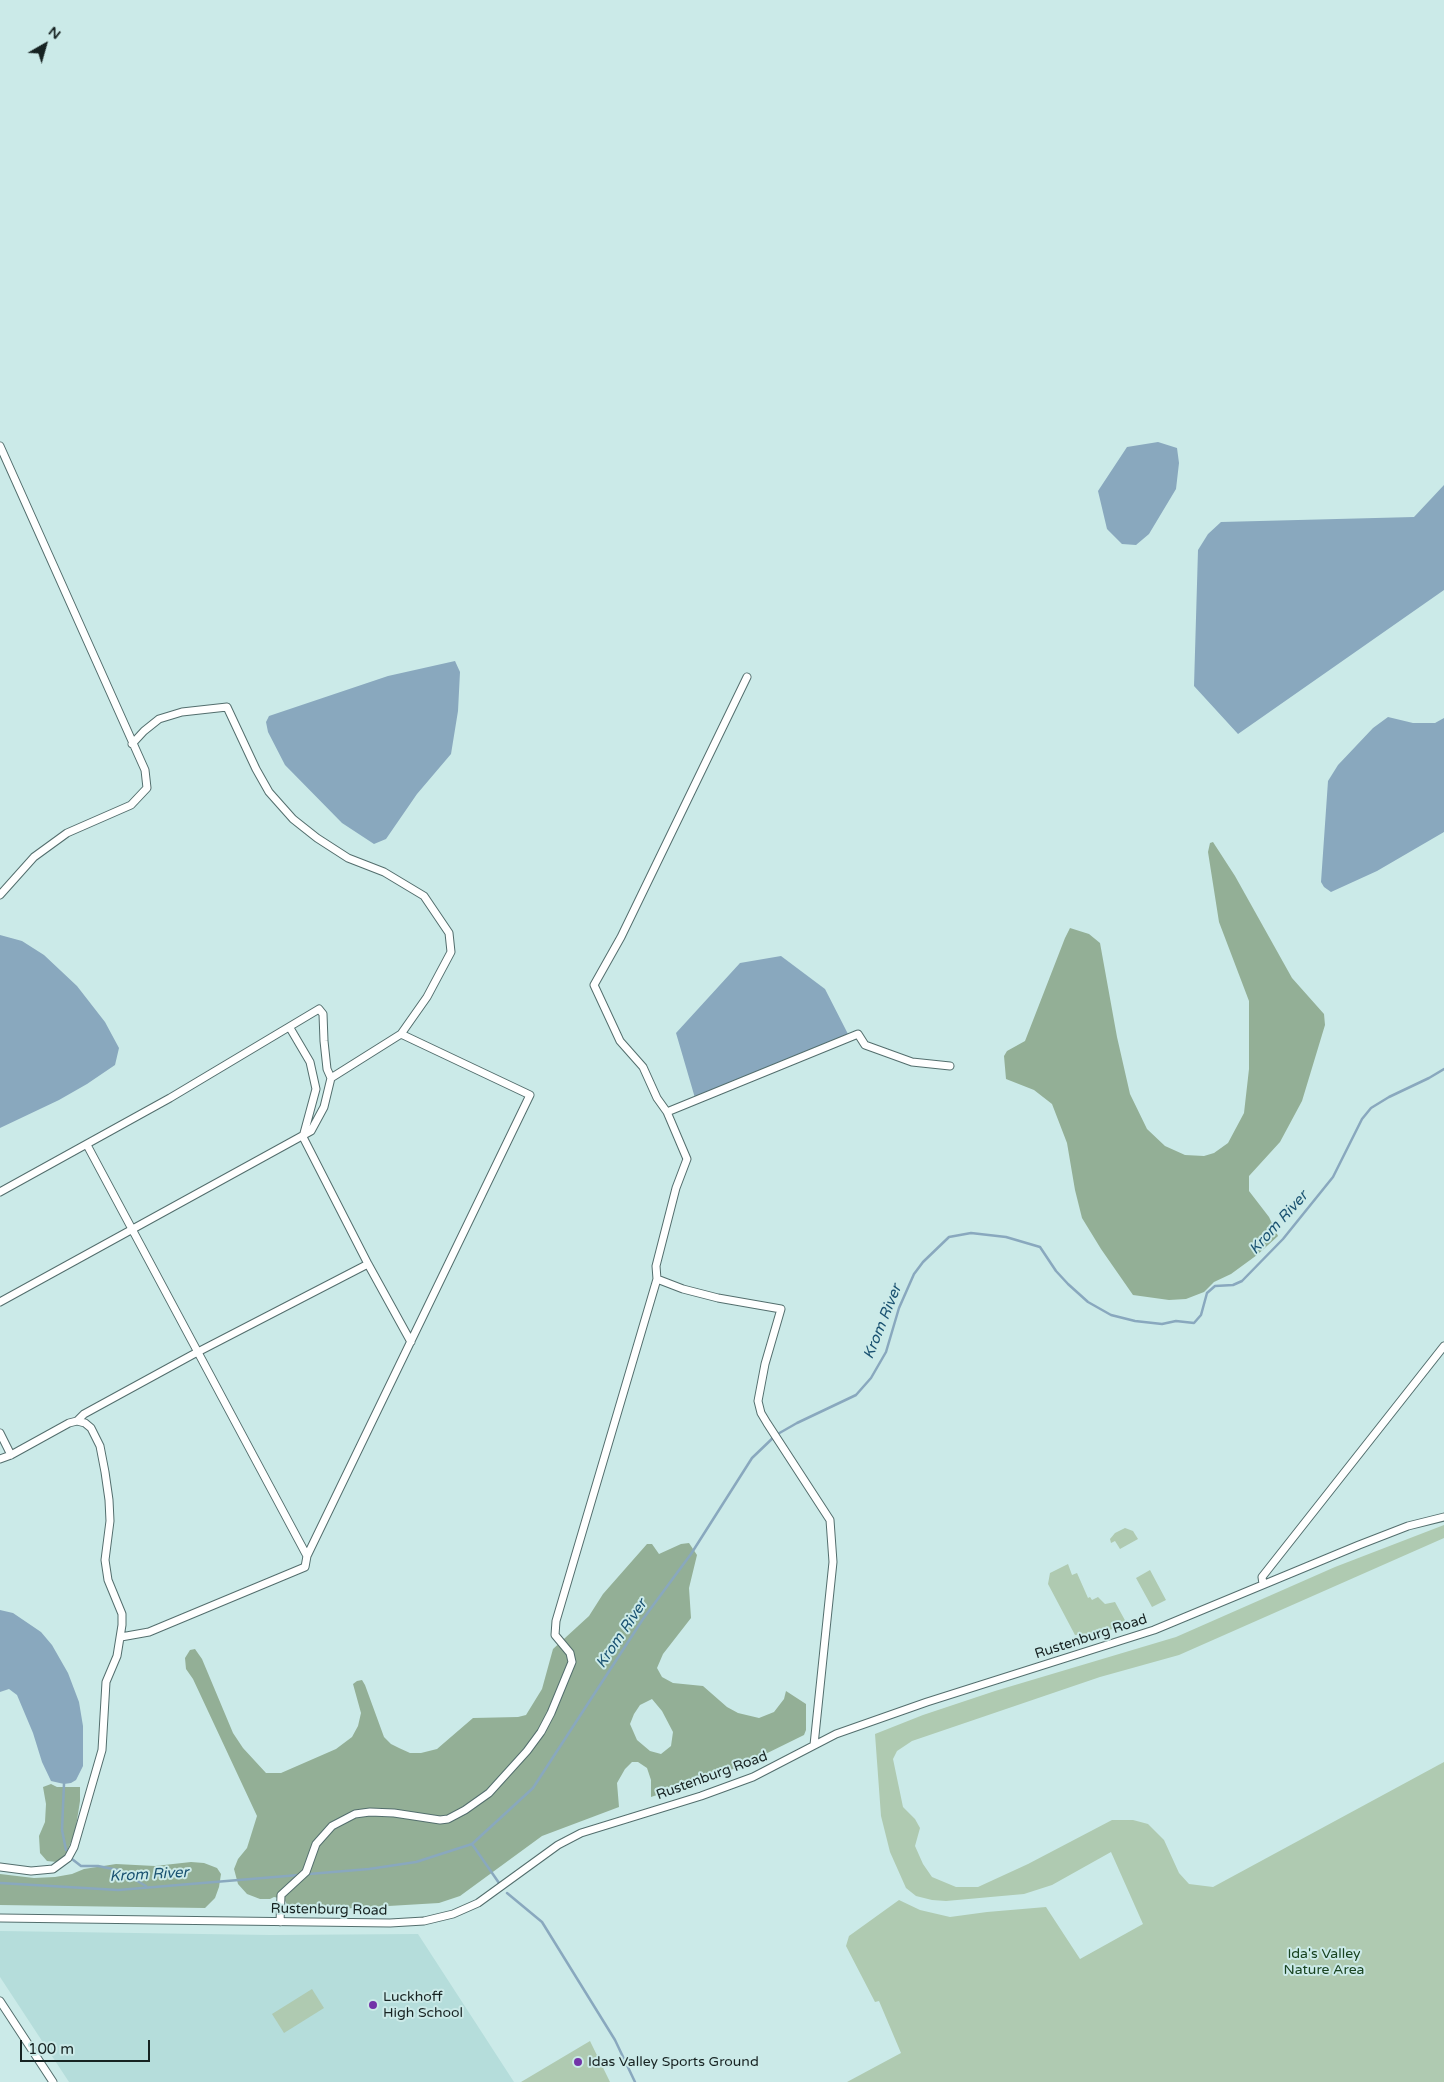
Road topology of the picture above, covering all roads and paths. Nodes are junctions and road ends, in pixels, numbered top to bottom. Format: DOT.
graph roads {
  1 [pos="0,446"];
  2 [pos="747,677"];
  3 [pos="132,744"];
  4 [pos="0,895"];
  5 [pos="290,1028"];
  6 [pos="401,1034"];
  7 [pos="950,1066"];
  8 [pos="331,1078"];
  9 [pos="667,1112"];
  10 [pos="303,1137"];
  11 [pos="87,1145"];
  12 [pos="0,1192"];
  13 [pos="134,1230"];
  14 [pos="368,1264"];
  15 [pos="657,1278"];
  16 [pos="0,1302"];
  17 [pos="411,1342"];
  18 [pos="1444,1346"];
  19 [pos="198,1352"];
  20 [pos="77,1421"];
  21 [pos="0,1433"];
  22 [pos="12,1455"];
  23 [pos="0,1459"];
  24 [pos="1444,1517"];
  25 [pos="307,1556"];
  26 [pos="1263,1584"];
  27 [pos="121,1637"];
  28 [pos="814,1745"];
  29 [pos="0,1867"];
  30 [pos="0,1918"];
  31 [pos="280,1922"];
  32 [pos="0,2001"];
  33 [pos="3,2010"];
  34 [pos="53,2082"];
  1 -- 3 [label="street"];
  2 -- 9 [label="street"];
  3 -- 4 [label="street"];
  3 -- 6 [label="street"];
  5 -- 8 [label="street"];
  5 -- 10 [label="street"];
  5 -- 11 [label="street"];
  6 -- 8 [label="street"];
  6 -- 17 [label="street"];
  7 -- 9 [label="street"];
  8 -- 10 [label="street"];
  9 -- 15 [label="street"];
  10 -- 13 [label="street"];
  10 -- 14 [label="street"];
  11 -- 12 [label="street"];
  11 -- 13 [label="street"];
  13 -- 16 [label="street"];
  13 -- 19 [label="street"];
  14 -- 17 [label="street"];
  14 -- 19 [label="street"];
  15 -- 28 [label="street"];
  15 -- 31 [label="street"];
  17 -- 25 [label="street"];
  18 -- 26 [label="street"];
  19 -- 20 [label="street"];
  19 -- 25 [label="street"];
  20 -- 22 [label="street"];
  20 -- 27 [label="street"];
  21 -- 22 [label="street"];
  22 -- 23 [label="street"];
  24 -- 26 [label="street, Rustenburg Road"];
  25 -- 27 [label="street"];
  26 -- 28 [label="street, Rustenburg Road"];
  27 -- 29 [label="street"];
  28 -- 31 [label="street, Rustenburg Road"];
  30 -- 31 [label="street, Rustenburg Road"];
  32 -- 33 [label="street"];
  33 -- 34 [label="street"];
}
